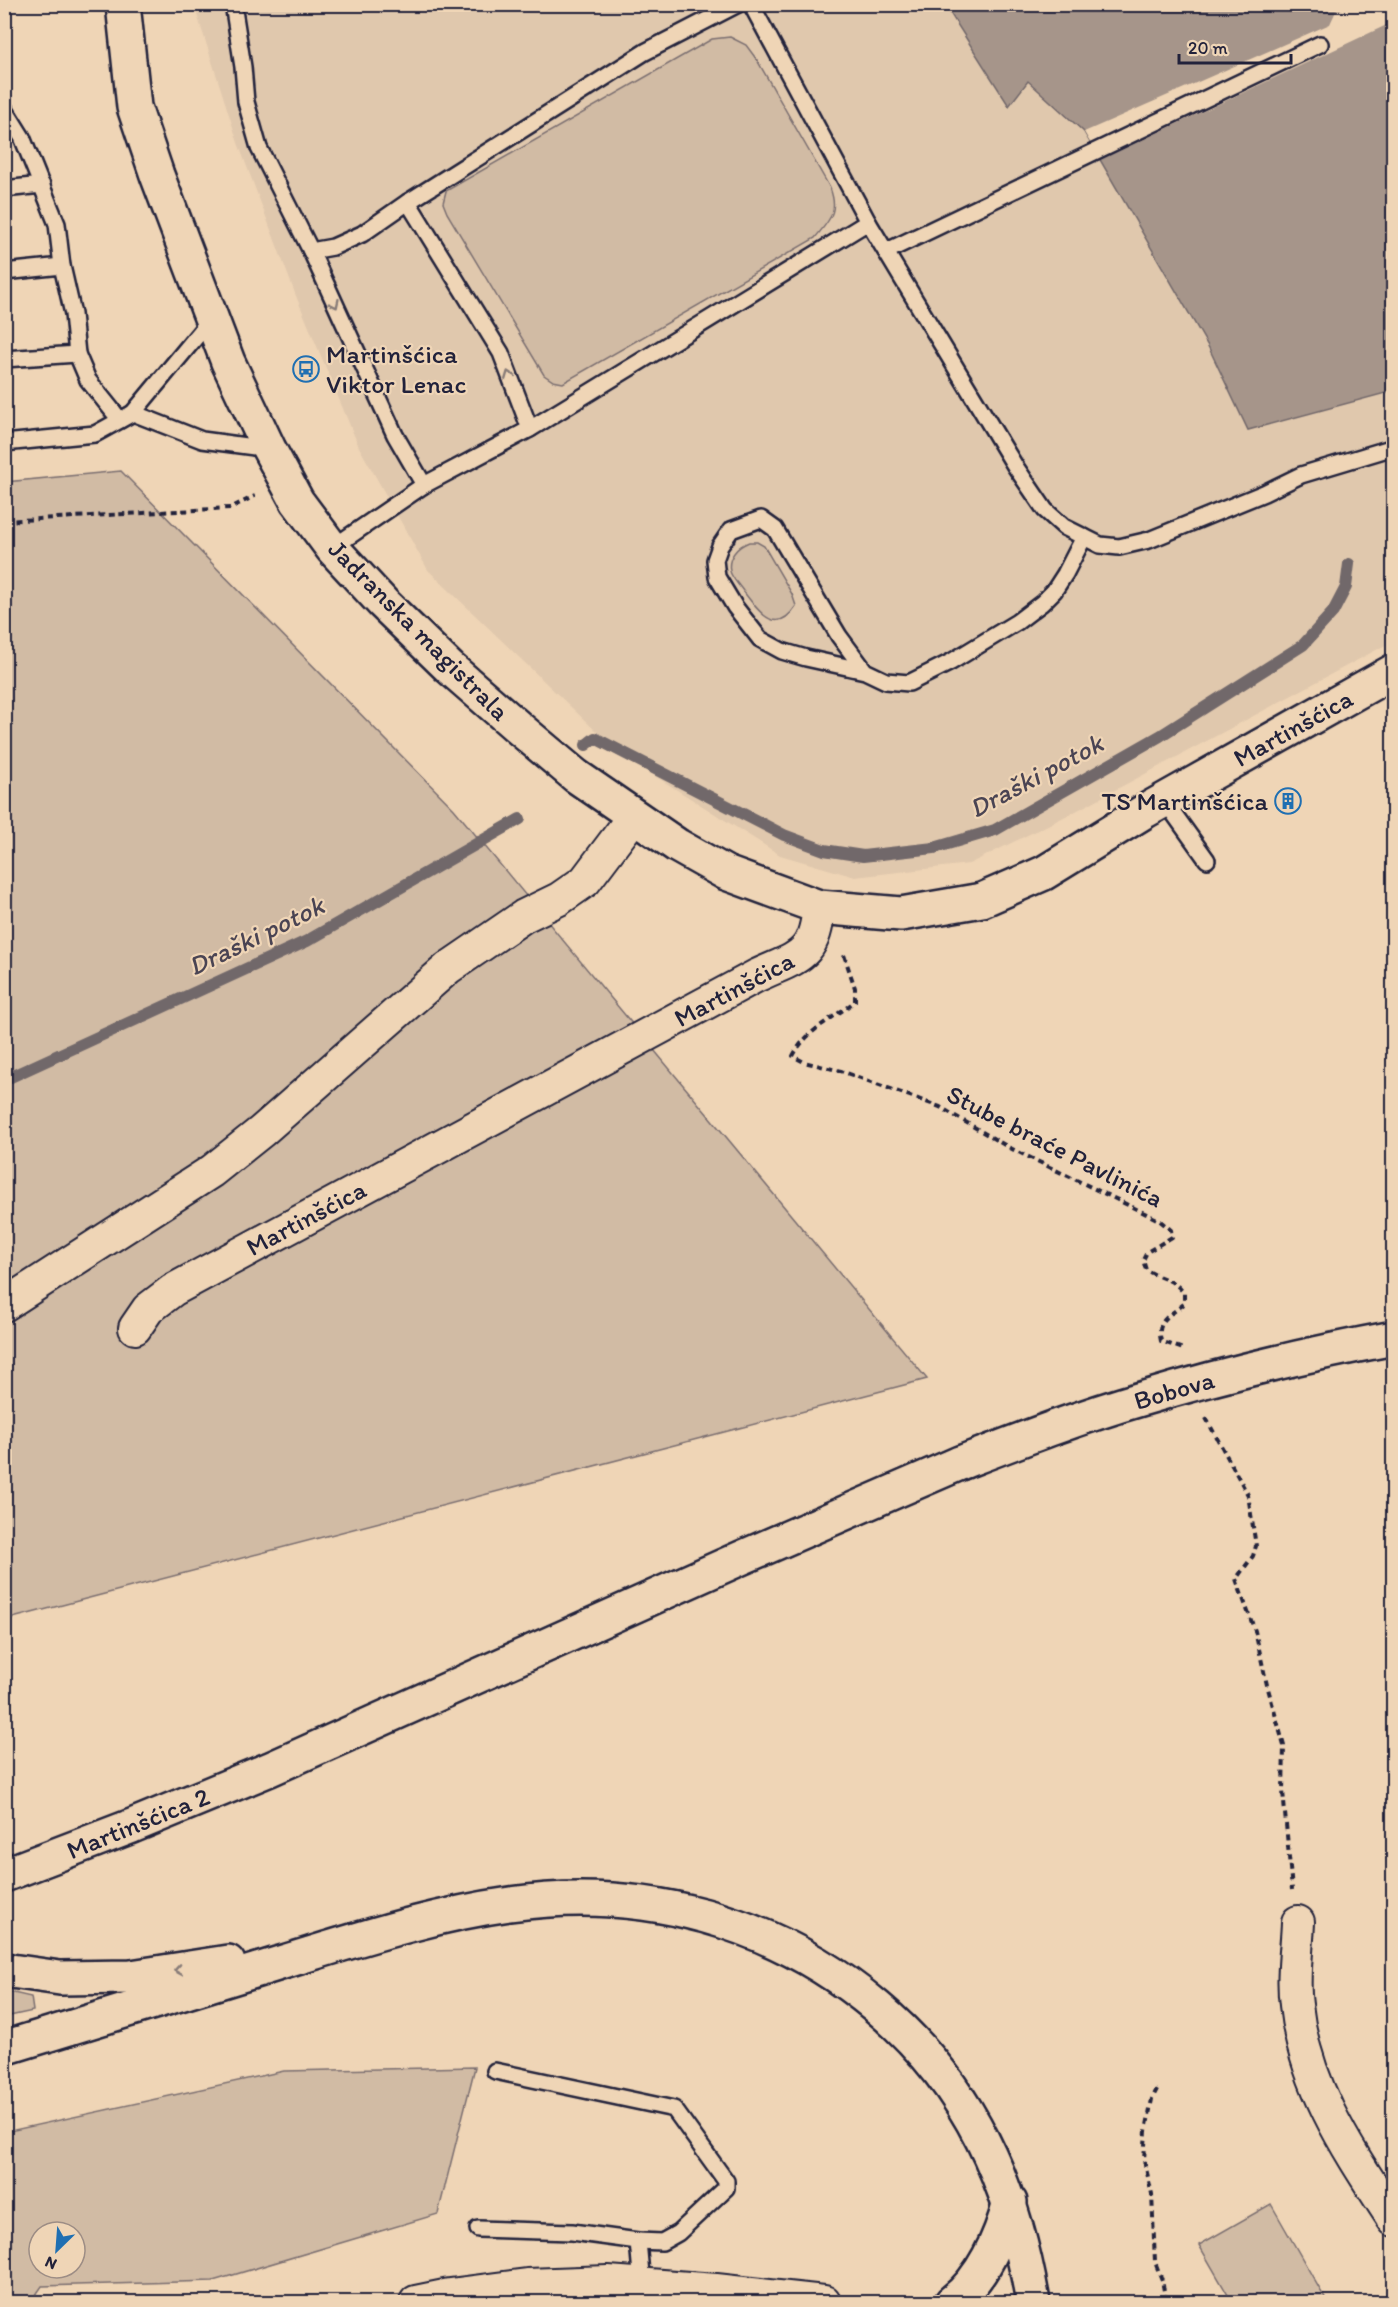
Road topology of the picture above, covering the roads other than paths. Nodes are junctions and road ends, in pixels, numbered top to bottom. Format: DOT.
graph roads {
  1 [pos="123,4"];
  2 [pos="232,4"];
  3 [pos="738,4"];
  4 [pos="751,4"];
  5 [pos="1320,44"];
  6 [pos="4,108"];
  7 [pos="42,184"];
  8 [pos="4,189"];
  9 [pos="408,202"];
  10 [pos="868,222"];
  11 [pos="311,250"];
  12 [pos="887,251"];
  13 [pos="62,266"];
  14 [pos="4,272"];
  15 [pos="211,319"];
  16 [pos="76,354"];
  17 [pos="4,359"];
  18 [pos="126,416"];
  19 [pos="530,429"];
  20 [pos="4,442"];
  21 [pos="1394,447"];
  22 [pos="269,449"];
  23 [pos="424,484"];
  24 [pos="1084,537"];
  25 [pos="332,548"];
  26 [pos="865,671"];
  27 [pos="1394,671"];
  28 [pos="1164,800"];
  29 [pos="634,816"];
  30 [pos="1207,860"];
  31 [pos="819,907"];
  32 [pos="4,1305"];
  33 [pos="135,1328"];
  34 [pos="1394,1338"];
  35 [pos="270,1768"];
  36 [pos="4,1875"];
  37 [pos="1298,1922"];
  38 [pos="339,1945"];
  39 [pos="9,1971"];
  40 [pos="4,2048"];
  41 [pos="495,2071"];
  42 [pos="1010,2202"];
  43 [pos="1394,2220"];
  44 [pos="478,2229"];
  45 [pos="638,2241"];
  46 [pos="642,2285"];
  47 [pos="716,2290"];
  48 [pos="417,2302"];
  49 [pos="758,2302"];
  50 [pos="824,2302"];
  51 [pos="952,2302"];
  52 [pos="1033,2302"];
  1 -- 15 [label="main road, Jadranska magistrala"];
  2 -- 11 [label="lane"];
  3 -- 9 [label="lane"];
  4 -- 10 [label="lane"];
  5 -- 12 [label="lane"];
  6 -- 7 [label="lane"];
  7 -- 8 [label="lane"];
  7 -- 13 [label="lane"];
  9 -- 11 [label="lane"];
  19 -- 9 [label="lane, one-way"];
  10 -- 12 [label="lane"];
  10 -- 19 [label="lane"];
  11 -- 23 [label="lane, one-way"];
  12 -- 24 [label="lane"];
  13 -- 14 [label="lane"];
  13 -- 16 [label="lane"];
  15 -- 18 [label="lane"];
  15 -- 22 [label="main road, Jadranska magistrala"];
  16 -- 17 [label="lane"];
  16 -- 18 [label="lane"];
  18 -- 20 [label="lane"];
  18 -- 22 [label="lane"];
  19 -- 23 [label="lane"];
  21 -- 24 [label="lane"];
  22 -- 25 [label="main road, Jadranska magistrala"];
  23 -- 25 [label="lane"];
  24 -- 26 [label="lane"];
  25 -- 29 [label="main road, Jadranska magistrala"];
  26 -- 26 [label="lane"];
  27 -- 28 [label="main road, Martinšćica"];
  28 -- 30 [label="lane"];
  28 -- 31 [label="main road, Martinšćica"];
  29 -- 31 [label="main road, Jadranska magistrala"];
  29 -- 32 [label="street"];
  31 -- 33 [label="street, Martinšćica"];
  34 -- 35 [label="main road, Bobova, bridge"];
  35 -- 36 [label="main road, Martinšćica 2"];
  37 -- 43 [label="street"];
  38 -- 39 [label="main road, one-way"];
  38 -- 40 [label="main road"];
  38 -- 42 [label="main road"];
  41 -- 45 [label="lane"];
  42 -- 51 [label="main road"];
  42 -- 52 [label="main road"];
  44 -- 45 [label="lane"];
  45 -- 46 [label="lane"];
  46 -- 47 [label="street"];
  46 -- 48 [label="street"];
  47 -- 49 [label="street"];
  47 -- 50 [label="street"];
}
